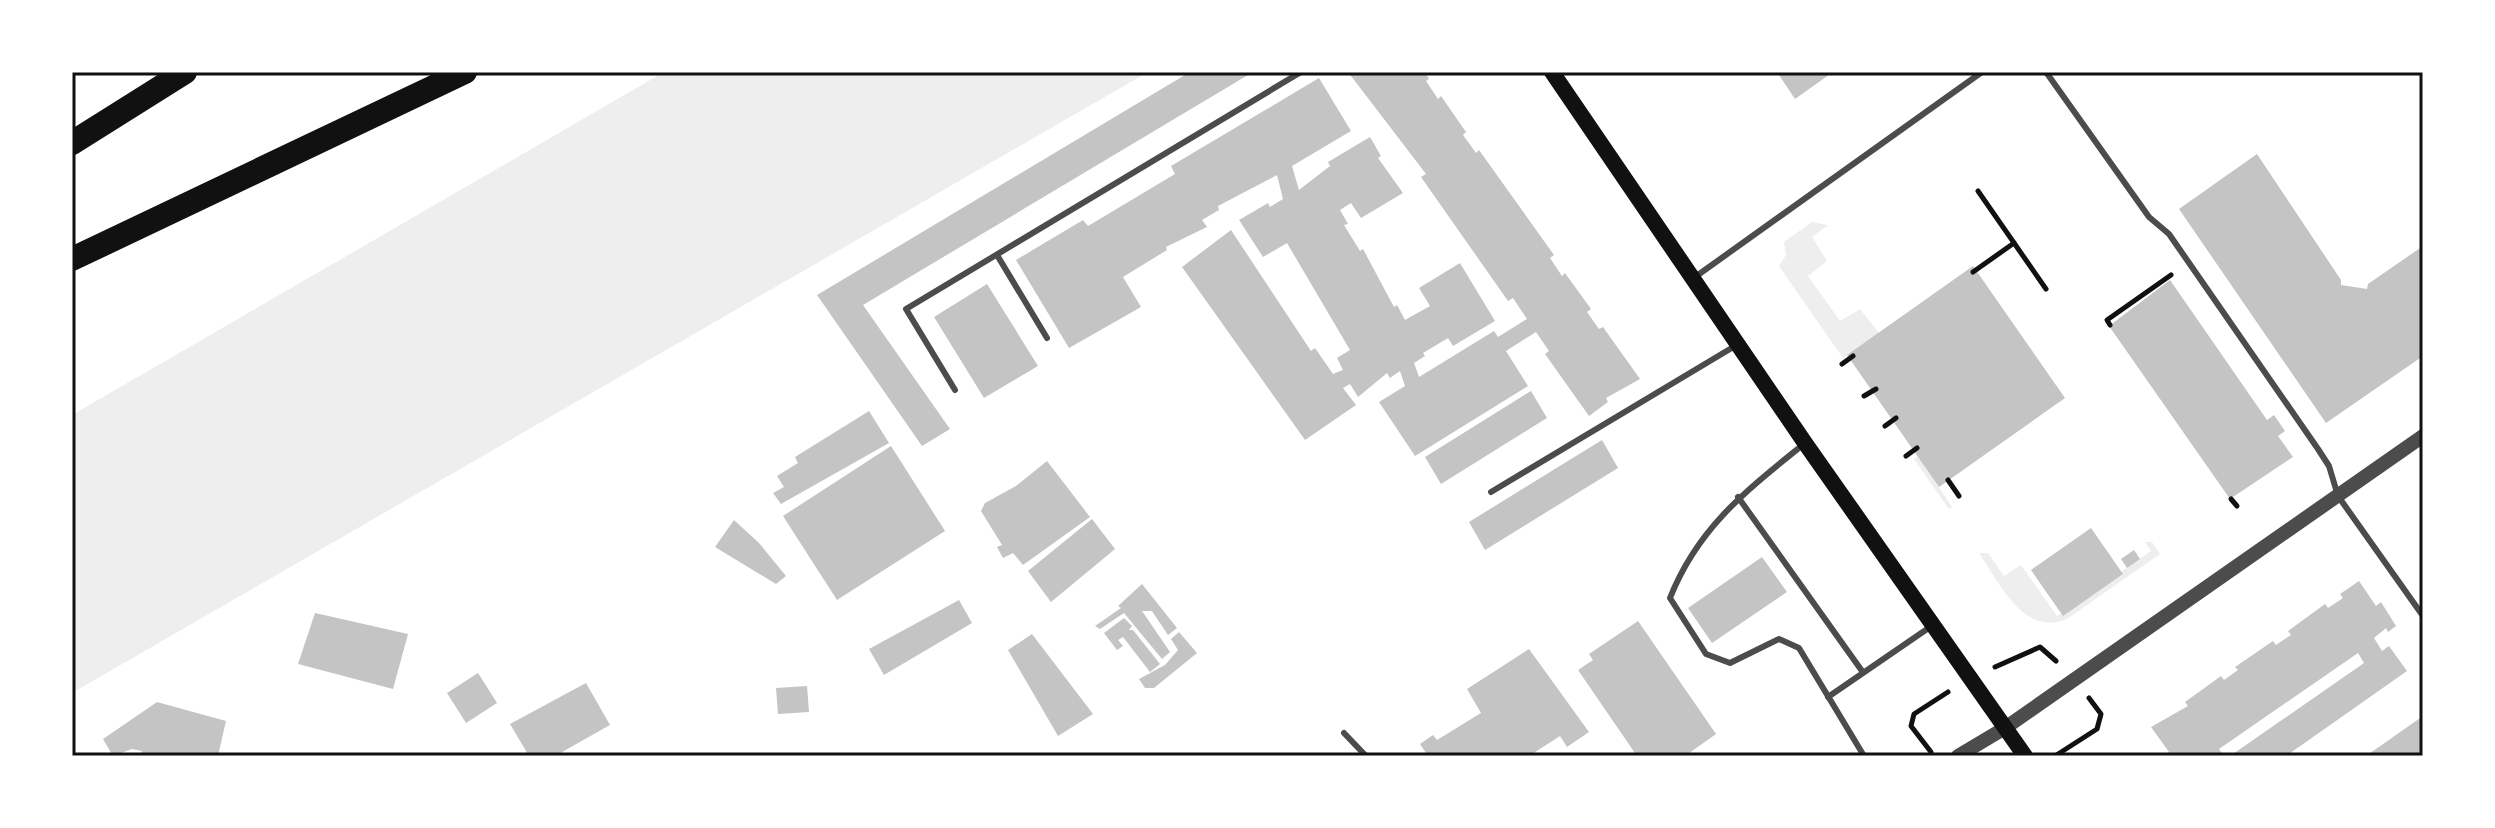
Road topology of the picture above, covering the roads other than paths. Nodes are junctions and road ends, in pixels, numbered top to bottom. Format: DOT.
graph roads {
  1 [pos="185,72"];
  2 [pos="465,72"];
  3 [pos="1301,72"];
  4 [pos="1552,72"];
  5 [pos="1982,72"];
  6 [pos="2046,72"];
  7 [pos="72,143"];
  8 [pos="997,255"];
  9 [pos="72,259"];
  10 [pos="1693,278"];
  11 [pos="1047,338"];
  12 [pos="1738,345"];
  13 [pos="955,390"];
  14 [pos="2423,436"];
  15 [pos="1805,443"];
  16 [pos="1491,492"];
  17 [pos="2338,496"];
  18 [pos="1738,497"];
  19 [pos="2423,616"];
  20 [pos="1933,625"];
  21 [pos="1862,671"];
  22 [pos="1828,697"];
  23 [pos="2005,728"];
  24 [pos="1344,733"];
  25 [pos="1366,756"];
  26 [pos="1864,756"];
  27 [pos="1958,756"];
  28 [pos="2025,756"];
  1 -- 7 [label="highway"];
  2 -- 9 [label="highway"];
  3 -- 8 [label="lane"];
  4 -- 10 [label="main road"];
  5 -- 10 [label="lane"];
  6 -- 17 [label="lane"];
  8 -- 11 [label="lane"];
  8 -- 13 [label="lane"];
  10 -- 12 [label="main road"];
  12 -- 15 [label="main road"];
  12 -- 16 [label="lane"];
  14 -- 17 [label="street"];
  15 -- 18 [label="lane"];
  15 -- 20 [label="main road"];
  17 -- 19 [label="lane"];
  17 -- 23 [label="street"];
  18 -- 21 [label="lane"];
  18 -- 22 [label="lane"];
  20 -- 21 [label="lane"];
  20 -- 23 [label="main road"];
  21 -- 22 [label="lane"];
  22 -- 26 [label="lane"];
  23 -- 27 [label="street"];
  23 -- 28 [label="main road"];
  24 -- 25 [label="lane"];
}
